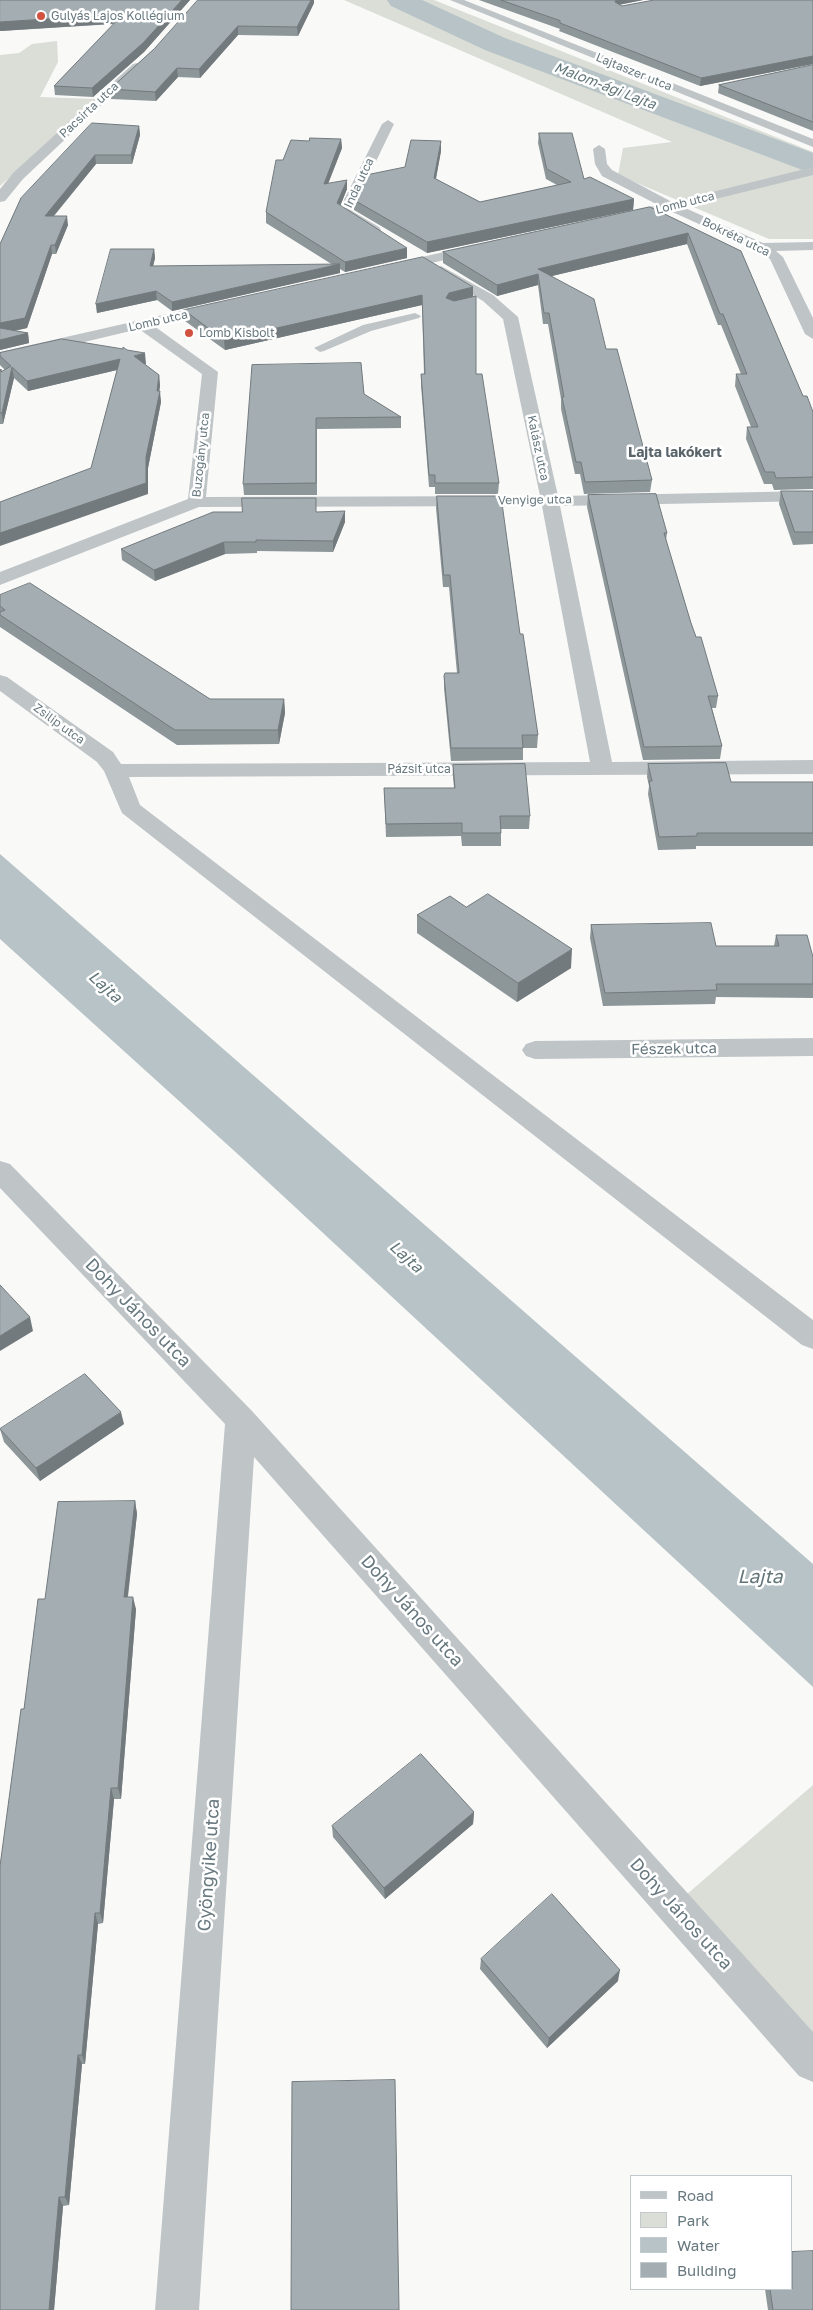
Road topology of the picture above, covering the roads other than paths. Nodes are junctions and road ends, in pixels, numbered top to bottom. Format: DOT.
graph roads {
  1 [pos="455,0"];
  2 [pos="149,55"];
  3 [pos="715,88"];
  4 [pos="688,94"];
  5 [pos="388,124"];
  6 [pos="813,142"];
  7 [pos="599,149"];
  8 [pos="810,172"];
  9 [pos="0,198"];
  10 [pos="672,207"];
  11 [pos="605,221"];
  12 [pos="385,236"];
  13 [pos="491,246"];
  14 [pos="813,246"];
  15 [pos="761,247"];
  16 [pos="409,250"];
  17 [pos="425,260"];
  18 [pos="378,271"];
  19 [pos="488,298"];
  20 [pos="470,302"];
  21 [pos="236,303"];
  22 [pos="415,316"];
  23 [pos="141,324"];
  24 [pos="813,334"];
  25 [pos="320,348"];
  26 [pos="0,356"];
  27 [pos="813,496"];
  28 [pos="550,501"];
  29 [pos="197,502"];
  30 [pos="0,578"];
  31 [pos="0,681"];
  32 [pos="813,767"];
  33 [pos="602,768"];
  34 [pos="115,771"];
  35 [pos="813,1047"];
  36 [pos="535,1050"];
  37 [pos="0,1171"];
  38 [pos="813,1336"];
  39 [pos="241,1420"];
  40 [pos="813,2062"];
  41 [pos="177,2310"];
  1 -- 4 [label="street, Lajtaszer utca"];
  2 -- 9 [label="street, Pacsirta utca"];
  3 -- 4 [label="street"];
  4 -- 6 [label="street, Lajtaszer utca"];
  5 -- 12 [label="street, Inda utca"];
  7 -- 10 [label="street, Bokréta utca"];
  8 -- 10 [label="street, Lomb utca"];
  10 -- 11 [label="street, Lomb utca"];
  10 -- 15 [label="street, Bokréta utca"];
  13 -- 17 [label="street"];
  14 -- 15 [label="street"];
  15 -- 24 [label="street, Bokréta utca"];
  16 -- 17 [label="street"];
  17 -- 18 [label="street"];
  17 -- 19 [label="street, Kalász utca"];
  19 -- 20 [label="lane"];
  19 -- 28 [label="street, Kalász utca"];
  21 -- 23 [label="street, Lomb utca"];
  22 -- 25 [label="lane"];
  23 -- 26 [label="street, Lomb utca"];
  23 -- 29 [label="street, Buzogány utca"];
  27 -- 28 [label="street, Venyige utca"];
  28 -- 29 [label="street, Venyige utca"];
  28 -- 33 [label="street, Kalász utca"];
  29 -- 30 [label="street, Buzogány utca"];
  31 -- 34 [label="street, Zsilip utca"];
  32 -- 33 [label="street, Pázsit utca"];
  33 -- 34 [label="street, Pázsit utca"];
  34 -- 38 [label="street"];
  35 -- 36 [label="street, Fészek utca"];
  37 -- 39 [label="street, Dohy János utca"];
  39 -- 40 [label="street, Dohy János utca"];
  39 -- 41 [label="street, Gyöngyike utca"];
}
